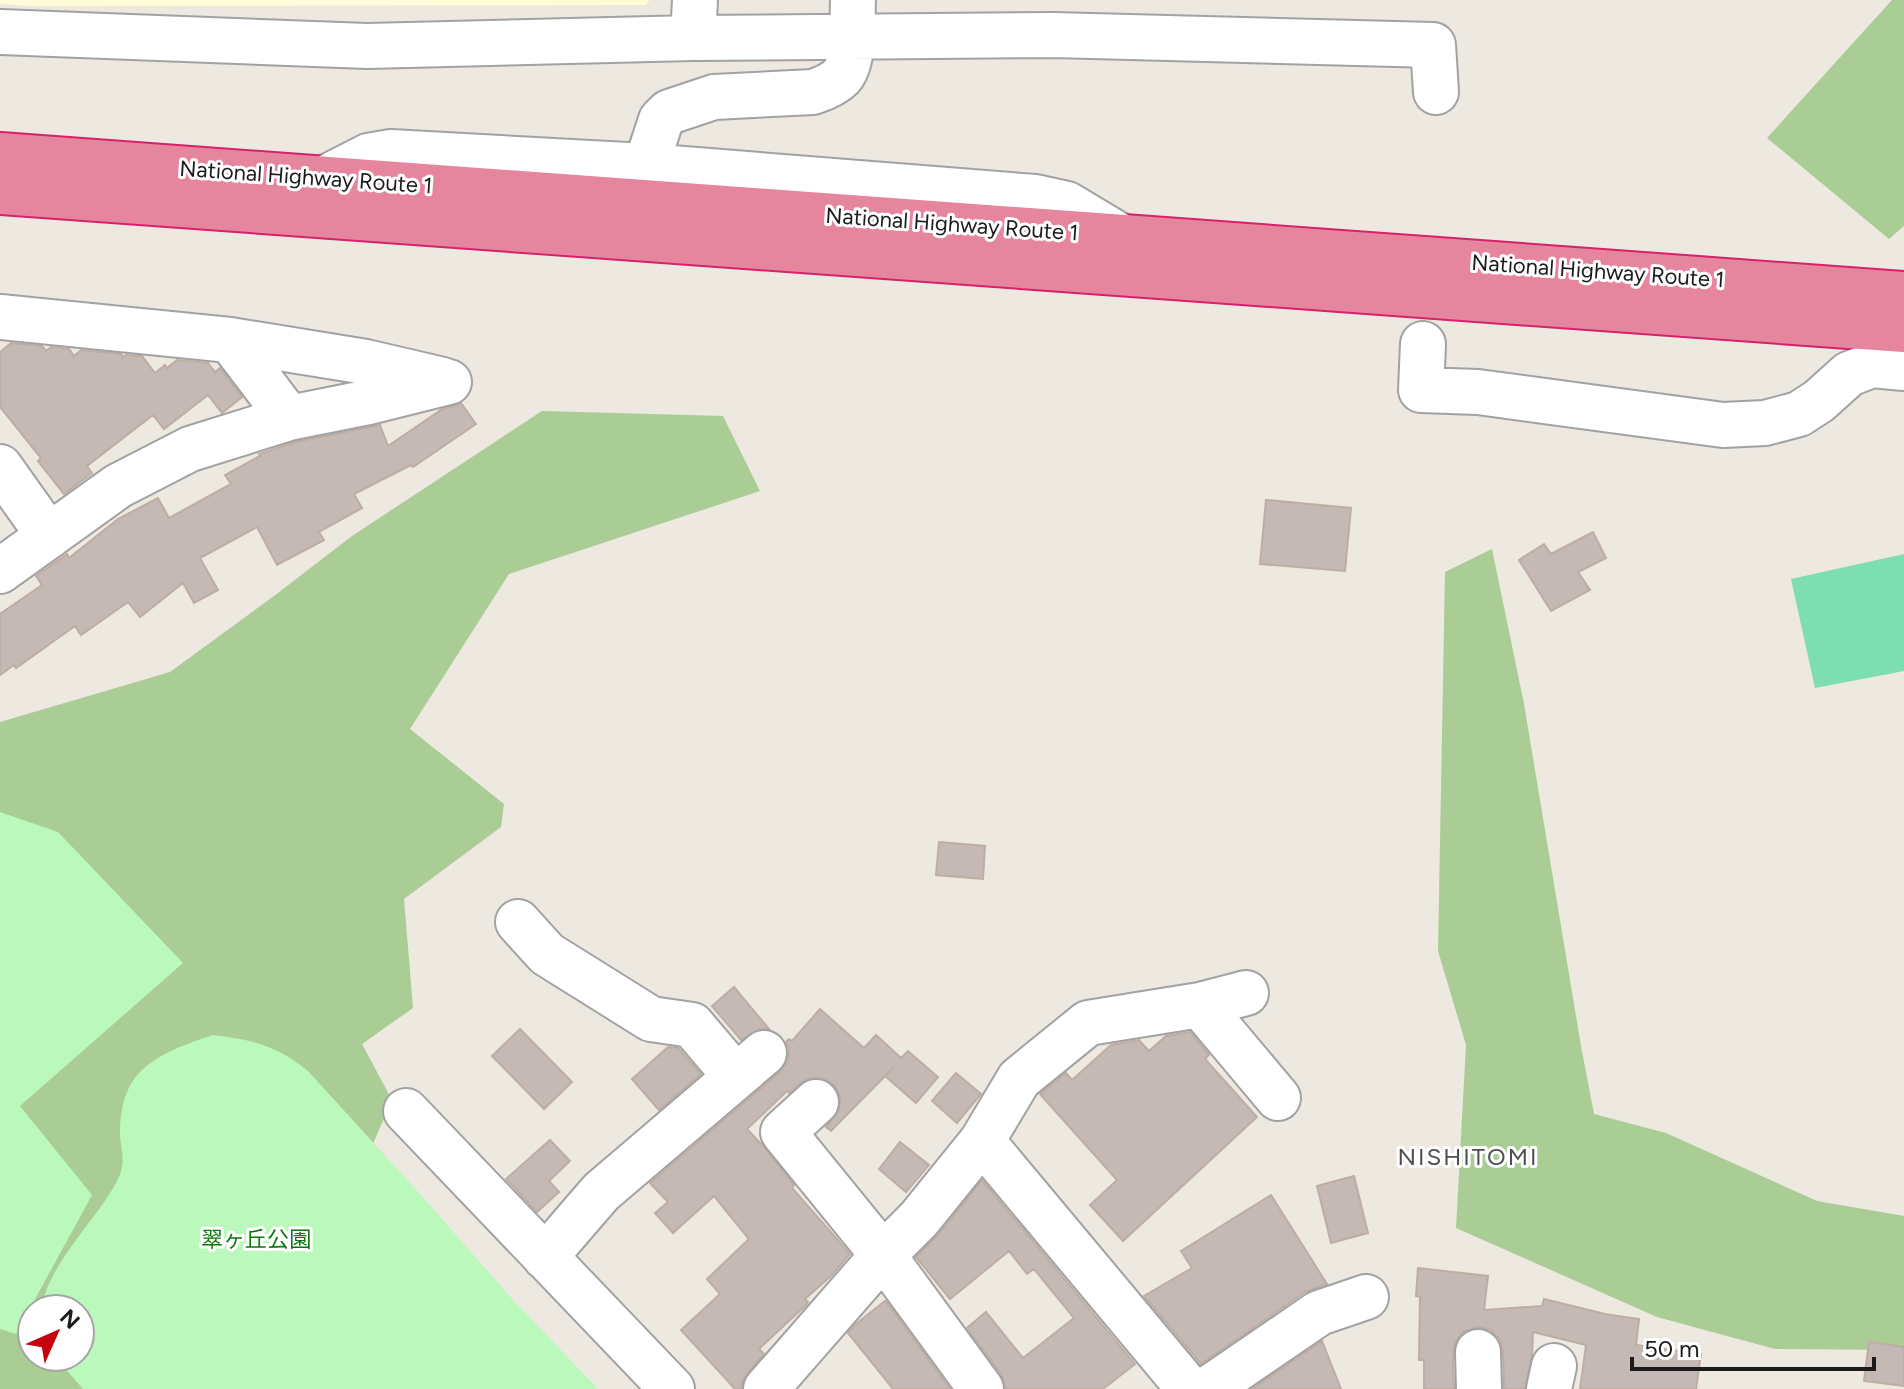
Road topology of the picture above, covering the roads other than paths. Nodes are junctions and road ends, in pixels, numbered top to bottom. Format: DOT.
graph roads {
  1 [pos="853,0"];
  2 [pos="694,19"];
  3 [pos="0,32"];
  4 [pos="1436,92"];
  5 [pos="0,155"];
  6 [pos="646,166"];
  7 [pos="325,178"];
  8 [pos="0,192"];
  9 [pos="1122,237"];
  10 [pos="1904,294"];
  11 [pos="0,317"];
  12 [pos="1904,330"];
  13 [pos="230,340"];
  14 [pos="1423,344"];
  15 [pos="1904,368"];
  16 [pos="289,418"];
  17 [pos="0,467"];
  18 [pos="49,536"];
  19 [pos="0,571"];
  20 [pos="518,922"];
  21 [pos="1246,993"];
  22 [pos="1200,1005"];
  23 [pos="1278,1098"];
  24 [pos="816,1102"];
  25 [pos="406,1111"];
  26 [pos="982,1141"];
  27 [pos="883,1255"];
  28 [pos="545,1257"];
  29 [pos="1366,1297"];
  30 [pos="672,1389"];
  31 [pos="766,1389"];
  32 [pos="981,1389"];
  33 [pos="1189,1389"];
  34 [pos="1208,1389"];
  1 -- 6 [label="street"];
  2 -- 3 [label="street"];
  2 -- 4 [label="street"];
  5 -- 7 [label="highway, National Highway Route 1"];
  6 -- 7 [label="street"];
  6 -- 9 [label="street"];
  7 -- 9 [label="highway, National Highway Route 1"];
  8 -- 12 [label="highway, National Highway Route 1"];
  9 -- 10 [label="highway, National Highway Route 1"];
  11 -- 13 [label="street"];
  13 -- 16 [label="street"];
  13 -- 16 [label="street"];
  14 -- 15 [label="street"];
  16 -- 18 [label="street"];
  17 -- 18 [label="street"];
  18 -- 19 [label="street"];
  20 -- 28 [label="street"];
  21 -- 22 [label="street"];
  22 -- 23 [label="street"];
  22 -- 26 [label="street"];
  24 -- 27 [label="street"];
  25 -- 28 [label="street"];
  26 -- 27 [label="street"];
  26 -- 33 [label="street"];
  27 -- 31 [label="street"];
  27 -- 32 [label="street"];
  28 -- 30 [label="street"];
  29 -- 34 [label="street"];
}
